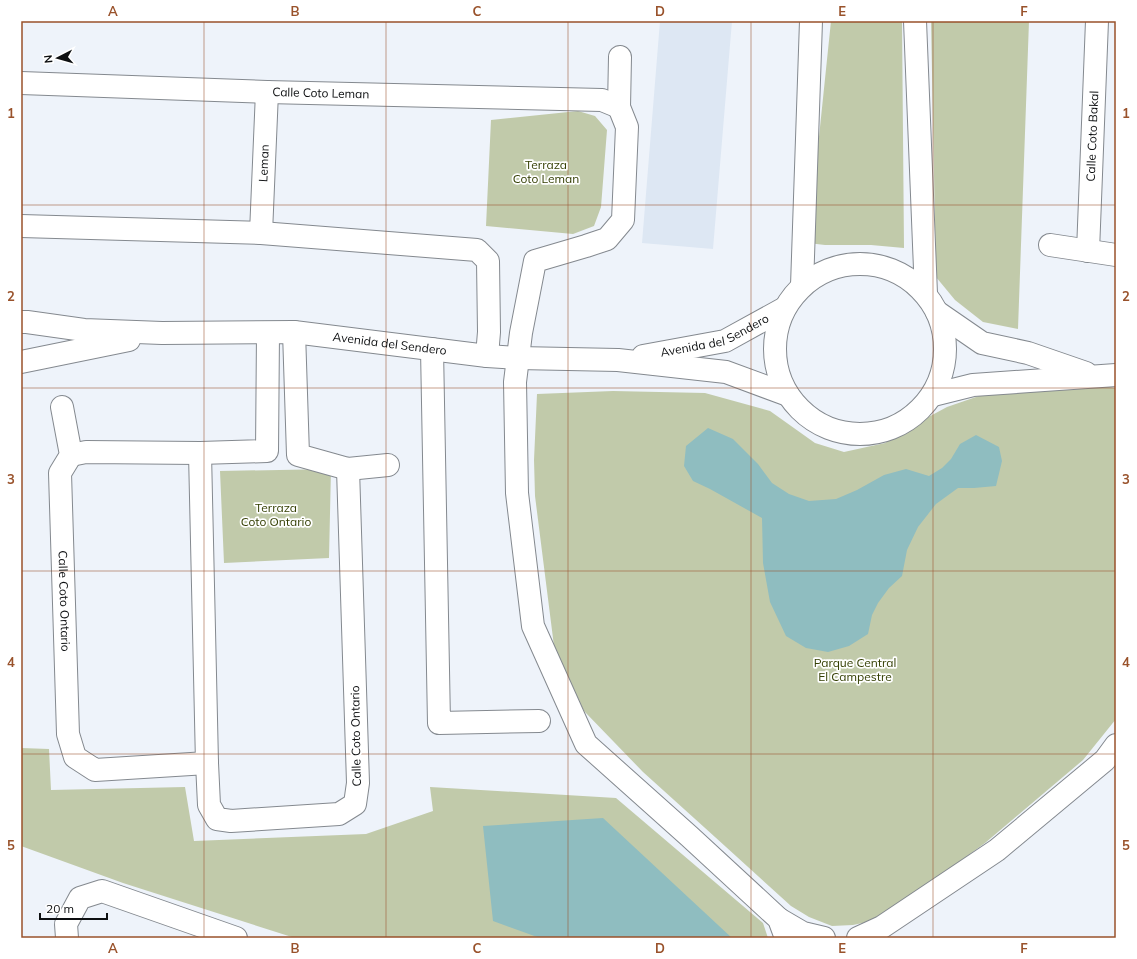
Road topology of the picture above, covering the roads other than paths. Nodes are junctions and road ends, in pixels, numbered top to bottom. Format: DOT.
graph roads {
  1 [pos="811,21"];
  2 [pos="915,21"];
  3 [pos="1096,21"];
  4 [pos="620,57"];
  5 [pos="21,83"];
  6 [pos="267,92"];
  7 [pos="619,107"];
  8 [pos="21,226"];
  9 [pos="261,233"];
  10 [pos="1050,245"];
  11 [pos="1088,251"];
  12 [pos="1116,255"];
  13 [pos="802,286"];
  14 [pos="931,303"];
  15 [pos="785,308"];
  16 [pos="21,322"];
  17 [pos="294,332"];
  18 [pos="162,333"];
  19 [pos="268,333"];
  20 [pos="432,349"];
  21 [pos="486,356"];
  22 [pos="518,358"];
  23 [pos="618,360"];
  24 [pos="21,362"];
  25 [pos="1106,376"];
  26 [pos="788,395"];
  27 [pos="933,395"];
  28 [pos="62,407"];
  29 [pos="200,453"];
  30 [pos="71,455"];
  31 [pos="388,465"];
  32 [pos="348,469"];
  33 [pos="539,721"];
  34 [pos="1116,745"];
  35 [pos="207,763"];
  36 [pos="783,929"];
  37 [pos="880,932"];
  38 [pos="215,934"];
  39 [pos="67,938"];
  40 [pos="236,938"];
  41 [pos="824,938"];
  42 [pos="858,938"];
  1 -- 13 [label="street"];
  2 -- 14 [label="street"];
  3 -- 11 [label="street, Calle Coto Bakal"];
  4 -- 7 [label="street"];
  5 -- 6 [label="street, Calle Coto Leman"];
  6 -- 7 [label="street, Calle Coto Leman"];
  6 -- 9 [label="street, Leman"];
  7 -- 22 [label="street"];
  8 -- 9 [label="street"];
  9 -- 21 [label="street"];
  10 -- 11 [label="street"];
  11 -- 12 [label="street"];
  13 -- 14 [label="street"];
  13 -- 15 [label="street"];
  14 -- 25 [label="street"];
  14 -- 27 [label="street"];
  15 -- 23 [label="street, Avenida del Sendero"];
  15 -- 26 [label="street"];
  16 -- 18 [label="street, Avenida del Sendero"];
  17 -- 19 [label="street, Avenida del Sendero"];
  17 -- 20 [label="street, Avenida del Sendero"];
  17 -- 32 [label="street"];
  18 -- 19 [label="street, Avenida del Sendero"];
  18 -- 24 [label="street, Avenida del Sendero"];
  19 -- 29 [label="street"];
  20 -- 21 [label="street, Avenida del Sendero"];
  20 -- 33 [label="street"];
  21 -- 22 [label="street, Avenida del Sendero"];
  22 -- 23 [label="street, Avenida del Sendero"];
  22 -- 36 [label="street"];
  23 -- 26 [label="street, Avenida del Sendero"];
  25 -- 27 [label="street"];
  26 -- 27 [label="street"];
  28 -- 30 [label="street"];
  29 -- 30 [label="street"];
  29 -- 35 [label="street, Calle Coto Ontario"];
  30 -- 35 [label="street, Calle Coto Ontario"];
  31 -- 32 [label="street"];
  32 -- 35 [label="street, Calle Coto Ontario"];
  34 -- 37 [label="street"];
  36 -- 41 [label="street"];
  37 -- 42 [label="street"];
  38 -- 39 [label="street"];
  38 -- 40 [label="street"];
}
